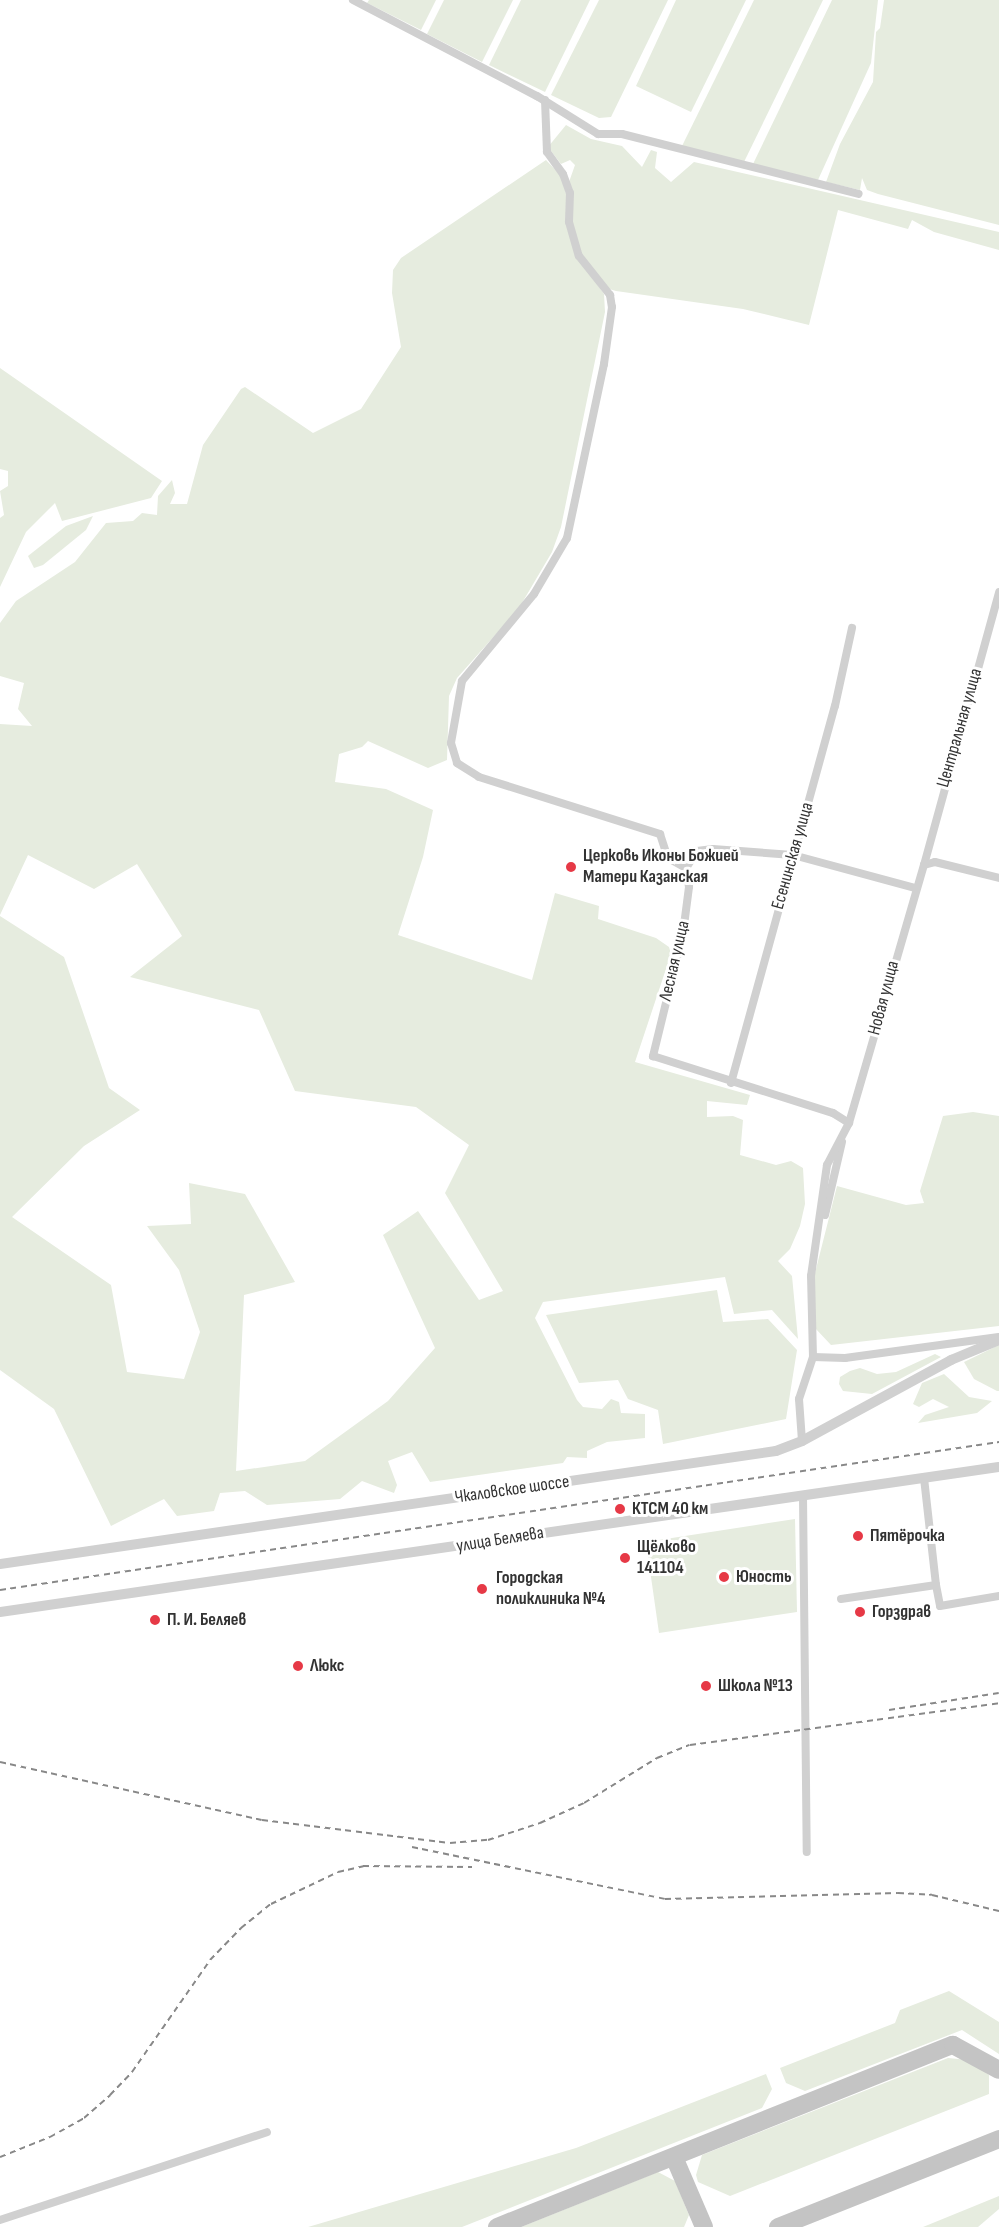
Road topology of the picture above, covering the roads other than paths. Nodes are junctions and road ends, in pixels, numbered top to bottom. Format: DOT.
graph roads {
  1 [pos="353,0"];
  2 [pos="545,100"];
  3 [pos="859,194"];
  4 [pos="999,592"];
  5 [pos="852,628"];
  6 [pos="794,855"];
  7 [pos="924,865"];
  8 [pos="686,868"];
  9 [pos="999,878"];
  10 [pos="915,888"];
  11 [pos="731,1083"];
  12 [pos="849,1123"];
  13 [pos="999,1338"];
  14 [pos="946,1344"];
  15 [pos="813,1357"];
  16 [pos="951,1360"];
  17 [pos="802,1441"];
  18 [pos="999,1467"];
  19 [pos="924,1478"];
  20 [pos="803,1496"];
  21 [pos="0,1564"];
  22 [pos="936,1586"];
  23 [pos="999,1596"];
  24 [pos="841,1599"];
  25 [pos="0,1612"];
  26 [pos="807,1852"];
  27 [pos="267,2132"];
  28 [pos="0,2220"];
  1 -- 2 [label="street"];
  2 -- 3 [label="street"];
  2 -- 8 [label="street"];
  4 -- 7 [label="street, Центральная улица"];
  5 -- 6 [label="street, Есенинская улица"];
  6 -- 8 [label="street"];
  6 -- 10 [label="street"];
  6 -- 11 [label="street, Есенинская улица"];
  7 -- 9 [label="street"];
  7 -- 10 [label="street, Новая улица"];
  8 -- 11 [label="street, Лесная улица"];
  10 -- 12 [label="street, Новая улица"];
  11 -- 12 [label="street"];
  12 -- 15 [label="street, Новая улица"];
  13 -- 14 [label="street"];
  13 -- 16 [label="street, Чкаловское шоссе"];
  14 -- 15 [label="street"];
  14 -- 16 [label="street"];
  15 -- 17 [label="street"];
  16 -- 17 [label="street, Чкаловское шоссе"];
  17 -- 21 [label="street, Чкаловское шоссе"];
  18 -- 19 [label="street, улица Беляева"];
  19 -- 20 [label="street, улица Беляева"];
  19 -- 22 [label="street"];
  20 -- 25 [label="street, улица Беляева"];
  20 -- 26 [label="street"];
  22 -- 23 [label="street"];
  22 -- 24 [label="street"];
  27 -- 28 [label="street"];
}
